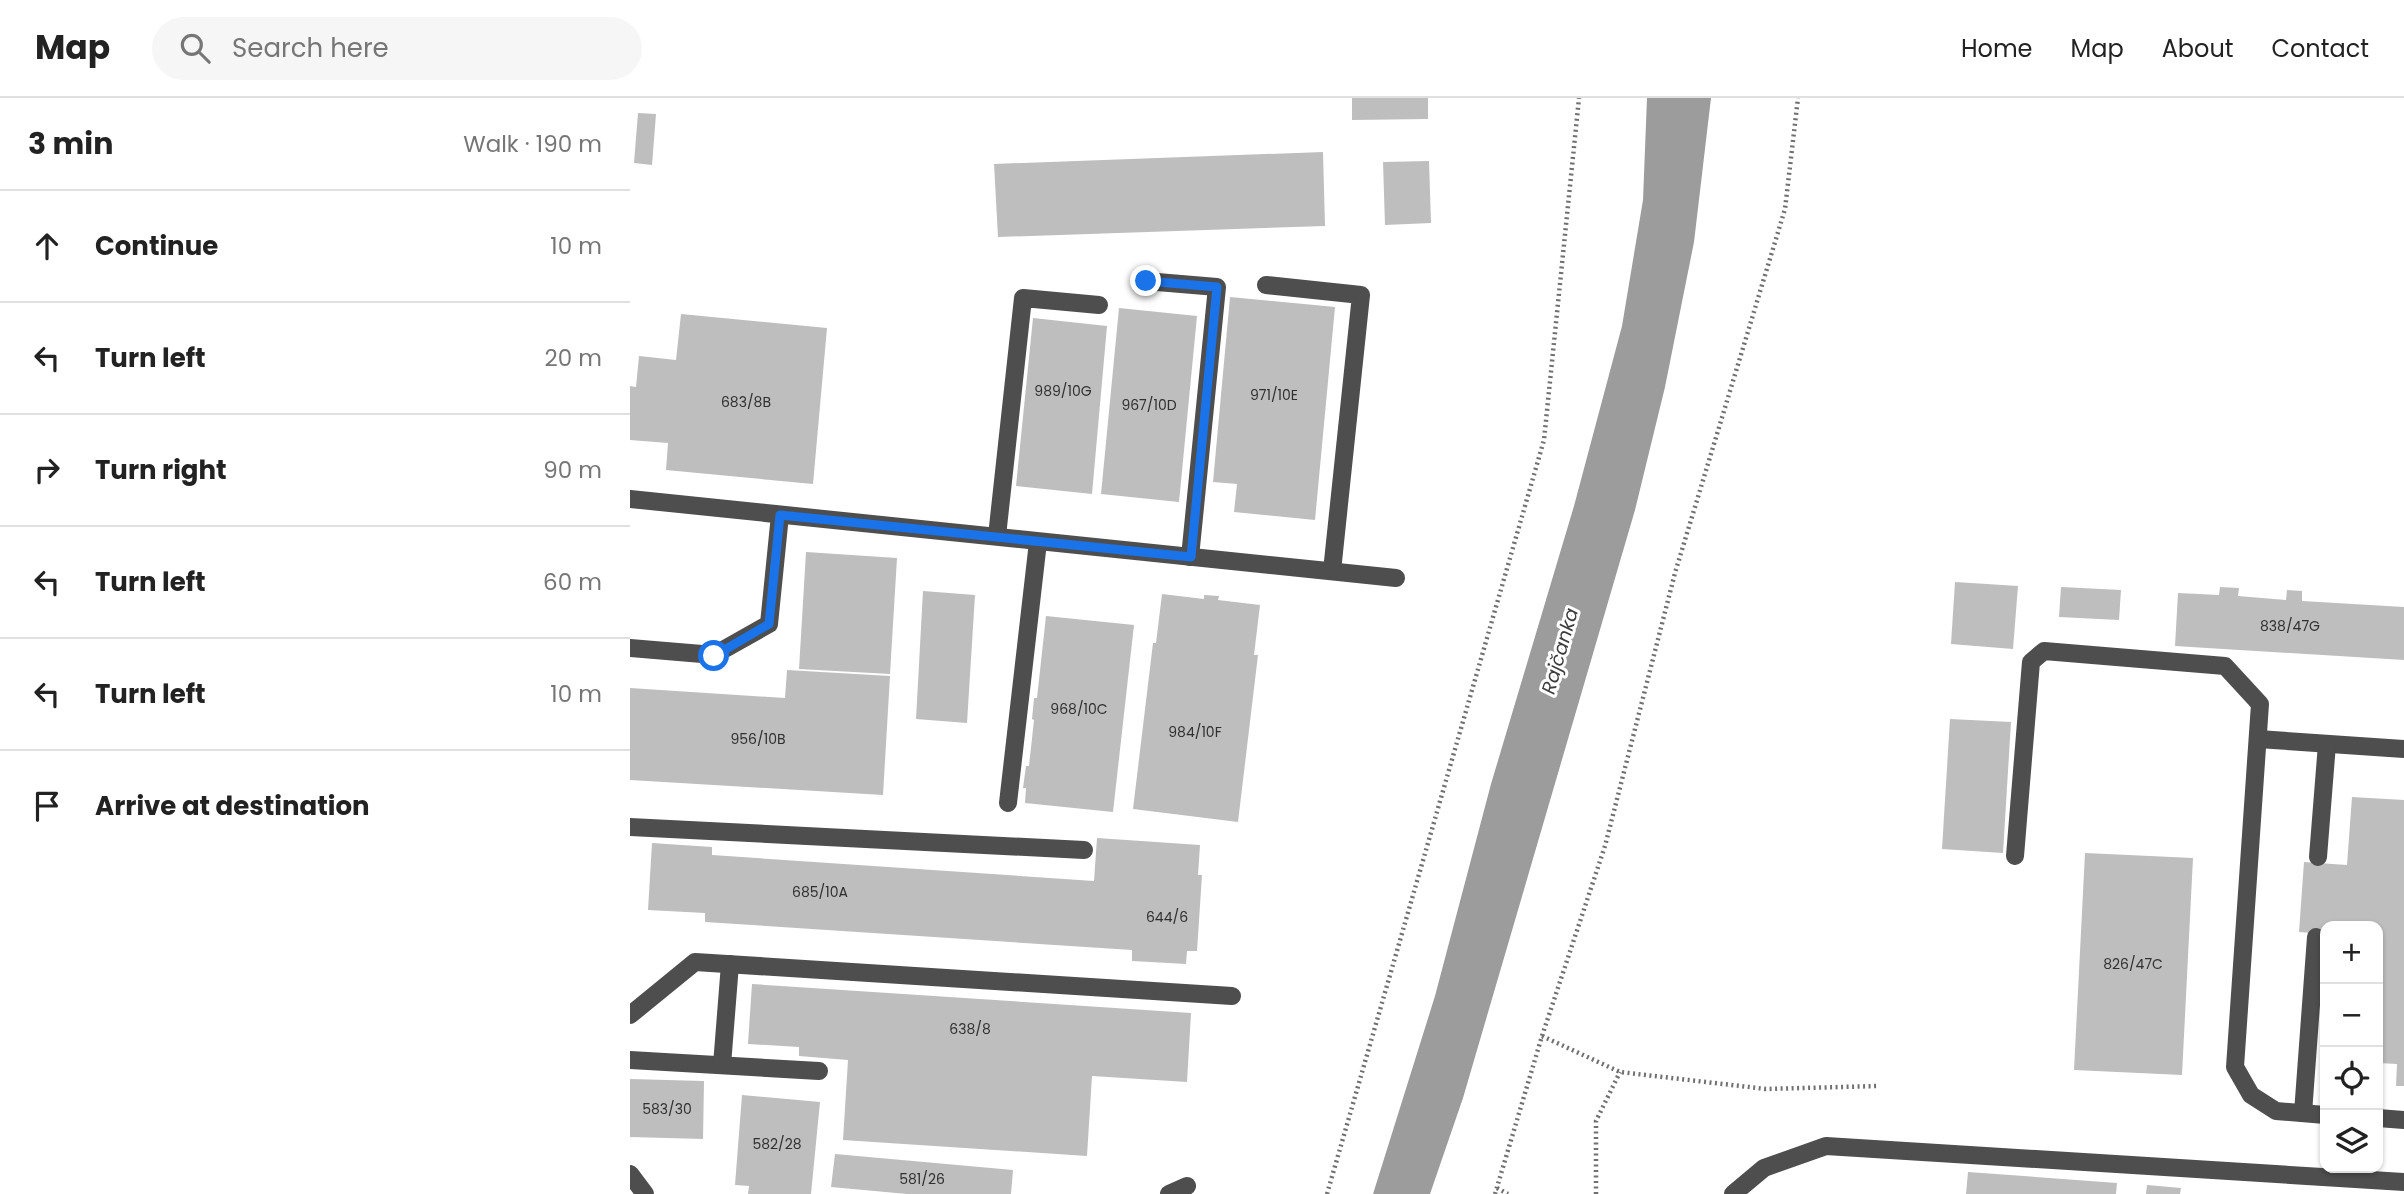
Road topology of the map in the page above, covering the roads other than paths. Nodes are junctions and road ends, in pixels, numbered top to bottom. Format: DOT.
graph roads {
  1 [pos="1146,281"];
  2 [pos="1266,285"];
  3 [pos="1099,305"];
  4 [pos="630,499"];
  5 [pos="780,515"];
  6 [pos="997,536"];
  7 [pos="1038,542"];
  8 [pos="1191,557"];
  9 [pos="1332,571"];
  10 [pos="1396,578"];
  11 [pos="630,648"];
  12 [pos="2258,739"];
  13 [pos="2327,744"];
  14 [pos="2404,749"];
  15 [pos="1008,803"];
  16 [pos="630,827"];
  17 [pos="1084,850"];
  18 [pos="2015,856"];
  19 [pos="2318,857"];
  20 [pos="2316,937"];
  21 [pos="730,964"];
  22 [pos="1232,996"];
  23 [pos="630,1015"];
  24 [pos="630,1060"];
  25 [pos="722,1065"];
  26 [pos="819,1071"];
  27 [pos="2303,1113"];
  28 [pos="2320,1115"];
  29 [pos="2383,1118"];
  30 [pos="2404,1120"];
  31 [pos="630,1174"];
  32 [pos="2404,1182"];
  33 [pos="1187,1186"];
  34 [pos="645,1194"];
  35 [pos="1169,1194"];
  36 [pos="1733,1194"];
  1 -- 8 [label="lane"];
  2 -- 9 [label="lane"];
  3 -- 6 [label="lane"];
  4 -- 5 [label="lane"];
  5 -- 6 [label="lane"];
  5 -- 11 [label="lane"];
  6 -- 7 [label="lane"];
  7 -- 8 [label="lane"];
  7 -- 15 [label="lane"];
  8 -- 9 [label="lane"];
  9 -- 10 [label="lane"];
  12 -- 13 [label="lane"];
  12 -- 18 [label="lane"];
  12 -- 27 [label="lane"];
  13 -- 14 [label="lane"];
  13 -- 19 [label="lane"];
  16 -- 17 [label="lane"];
  20 -- 27 [label="lane"];
  21 -- 22 [label="lane"];
  21 -- 23 [label="lane"];
  21 -- 25 [label="lane"];
  24 -- 25 [label="lane"];
  25 -- 26 [label="lane"];
  27 -- 28 [label="lane"];
  29 -- 30 [label="lane"];
  31 -- 34 [label="lane"];
  32 -- 36 [label="lane"];
  33 -- 35 [label="lane"];
}
